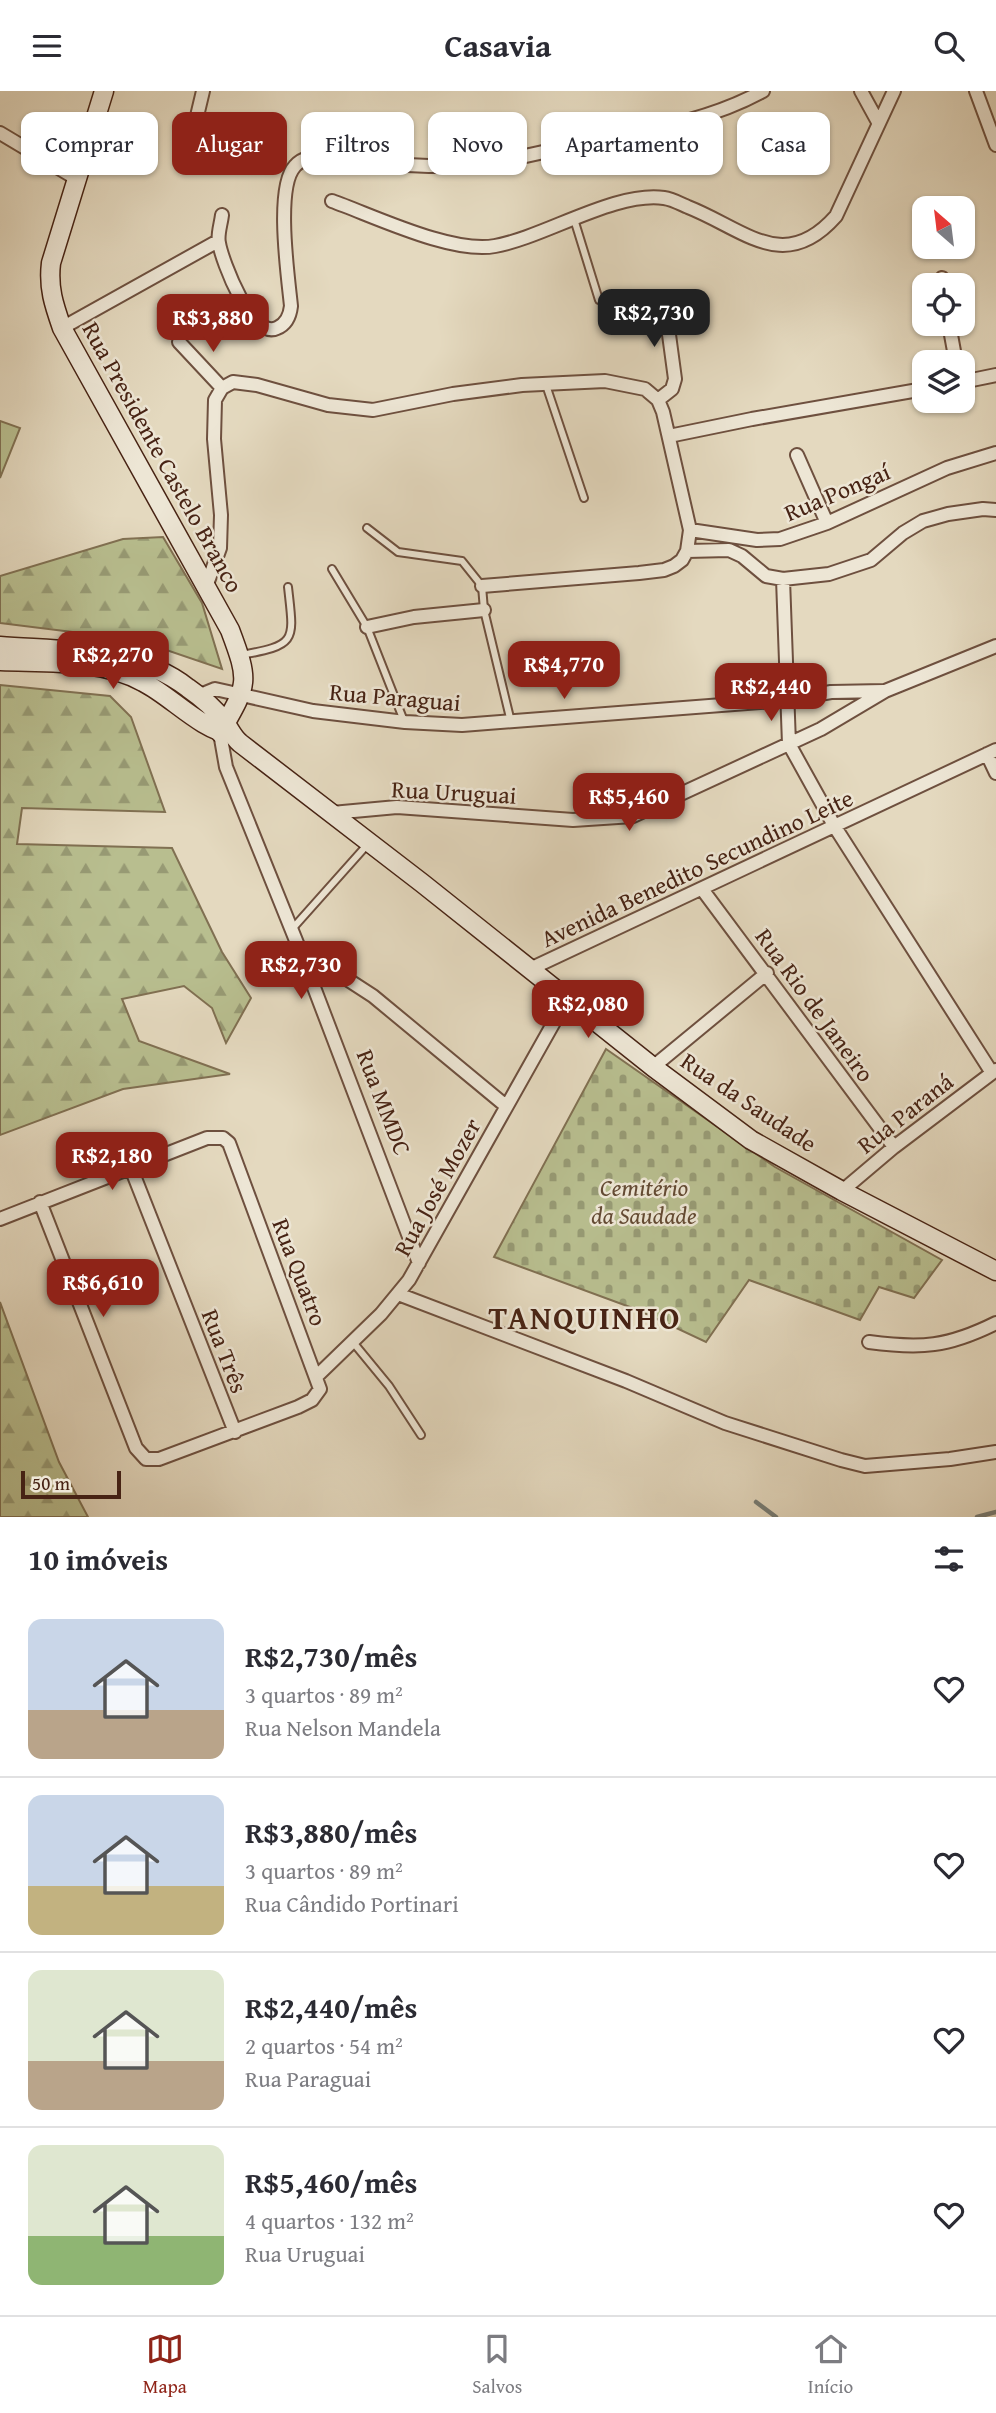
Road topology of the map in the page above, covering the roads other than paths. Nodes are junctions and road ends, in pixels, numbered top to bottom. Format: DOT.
graph roads {
  1 [pos="104,91"];
  2 [pos="203,91"];
  3 [pos="763,91"];
  4 [pos="861,91"];
  5 [pos="894,91"];
  6 [pos="976,91"];
  7 [pos="198,112"];
  8 [pos="878,122"];
  9 [pos="0,133"];
  10 [pos="996,145"];
  11 [pos="77,179"];
  12 [pos="332,201"];
  13 [pos="222,215"];
  14 [pos="574,219"];
  15 [pos="218,241"];
  16 [pos="665,305"];
  17 [pos="667,324"];
  18 [pos="62,328"];
  19 [pos="179,342"];
  20 [pos="996,375"];
  21 [pos="975,379"];
  22 [pos="545,383"];
  23 [pos="222,388"];
  24 [pos="912,391"];
  25 [pos="657,400"];
  26 [pos="670,436"];
  27 [pos="996,453"];
  28 [pos="797,454"];
  29 [pos="584,498"];
  30 [pos="996,510"];
  31 [pos="827,523"];
  32 [pos="367,528"];
  33 [pos="690,530"];
  34 [pos="687,551"];
  35 [pos="332,569"];
  36 [pos="783,579"];
  37 [pos="482,586"];
  38 [pos="206,587"];
  39 [pos="288,587"];
  40 [pos="484,610"];
  41 [pos="367,627"];
  42 [pos="0,646"];
  43 [pos="996,646"];
  44 [pos="239,655"];
  45 [pos="0,661"];
  46 [pos="885,691"];
  47 [pos="242,695"];
  48 [pos="198,696"];
  49 [pos="786,700"];
  50 [pos="405,722"];
  51 [pos="511,722"];
  52 [pos="226,730"];
  53 [pos="789,744"];
  54 [pos="992,752"];
  55 [pos="996,773"];
  56 [pos="332,813"];
  57 [pos="835,827"];
  58 [pos="370,843"];
  59 [pos="702,889"];
  60 [pos="291,930"];
  61 [pos="299,948"];
  62 [pos="530,969"];
  63 [pos="767,973"];
  64 [pos="567,999"];
  65 [pos="653,1067"];
  66 [pos="994,1071"];
  67 [pos="506,1106"];
  68 [pos="894,1147"];
  69 [pos="131,1168"];
  70 [pos="842,1191"];
  71 [pos="40,1202"];
  72 [pos="0,1219"];
  73 [pos="419,1263"];
  74 [pos="996,1271"];
  75 [pos="398,1294"];
  76 [pos="996,1323"];
  77 [pos="352,1341"];
  78 [pos="869,1342"];
  79 [pos="317,1376"];
  80 [pos="235,1432"];
  81 [pos="421,1435"];
  82 [pos="996,1452"];
  1 -- 11 [label="main road, Rua Presidente Castelo Branco"];
  2 -- 7 [label="street"];
  3 -- 15 [label="street"];
  4 -- 8 [label="street"];
  5 -- 8 [label="street"];
  6 -- 10 [label="street"];
  8 -- 14 [label="street"];
  9 -- 11 [label="street"];
  11 -- 18 [label="main road, Rua Presidente Castelo Branco"];
  12 -- 14 [label="street"];
  13 -- 15 [label="street"];
  14 -- 17 [label="lane"];
  15 -- 18 [label="street"];
  16 -- 17 [label="street"];
  17 -- 25 [label="street"];
  18 -- 38 [label="main road, Rua Presidente Castelo Branco"];
  19 -- 23 [label="street"];
  20 -- 21 [label="street"];
  22 -- 23 [label="street"];
  22 -- 25 [label="street"];
  22 -- 29 [label="lane"];
  23 -- 38 [label="street"];
  24 -- 26 [label="street"];
  25 -- 26 [label="street"];
  26 -- 33 [label="street"];
  27 -- 31 [label="street, Rua Pongaí"];
  28 -- 31 [label="street"];
  30 -- 36 [label="street"];
  31 -- 33 [label="street, Rua Pongaí"];
  32 -- 37 [label="lane"];
  33 -- 34 [label="street"];
  34 -- 36 [label="street"];
  34 -- 37 [label="street"];
  35 -- 41 [label="lane"];
  36 -- 49 [label="street"];
  37 -- 40 [label="lane"];
  38 -- 44 [label="main road, Rua Presidente Castelo Branco"];
  39 -- 44 [label="lane"];
  40 -- 41 [label="street"];
  40 -- 51 [label="lane"];
  41 -- 50 [label="lane"];
  42 -- 48 [label="main road"];
  43 -- 46 [label="street, Rua Uruguai"];
  44 -- 47 [label="main road, Rua Presidente Castelo Branco"];
  45 -- 52 [label="main road"];
  46 -- 49 [label="street, Rua Paraguai"];
  46 -- 53 [label="street, Rua Uruguai"];
  47 -- 48 [label="street, Rua Paraguai"];
  47 -- 50 [label="street, Rua Paraguai"];
  47 -- 52 [label="main road"];
  48 -- 52 [label="main road"];
  49 -- 51 [label="street, Rua Paraguai"];
  49 -- 53 [label="street"];
  50 -- 51 [label="street, Rua Paraguai"];
  52 -- 56 [label="main road, Rua da Saudade"];
  52 -- 60 [label="street, Rua MMDC"];
  53 -- 56 [label="street, Rua Uruguai"];
  53 -- 57 [label="street"];
  54 -- 55 [label="street"];
  54 -- 57 [label="street, Avenida Benedito Secundino Leite"];
  56 -- 58 [label="main road, Rua da Saudade"];
  57 -- 59 [label="street, Avenida Benedito Secundino Leite"];
  57 -- 66 [label="street"];
  58 -- 60 [label="lane"];
  58 -- 62 [label="main road, Rua da Saudade"];
  59 -- 62 [label="street, Avenida Benedito Secundino Leite"];
  59 -- 63 [label="street, Rua Rio de Janeiro"];
  60 -- 61 [label="street, Rua MMDC"];
  61 -- 67 [label="street"];
  61 -- 73 [label="street, Rua MMDC"];
  62 -- 64 [label="main road, Rua da Saudade"];
  63 -- 65 [label="street"];
  63 -- 68 [label="street, Rua Rio de Janeiro"];
  64 -- 65 [label="main road, Rua da Saudade"];
  64 -- 67 [label="street, Rua José Mozer"];
  65 -- 70 [label="main road, Rua da Saudade"];
  66 -- 68 [label="street, Rua Paraná"];
  67 -- 73 [label="street, Rua José Mozer"];
  68 -- 70 [label="street, Rua Paraná"];
  69 -- 71 [label="street"];
  69 -- 79 [label="street, Rua Quatro"];
  69 -- 80 [label="street, Rua Três"];
  70 -- 74 [label="main road, Rua da Saudade"];
  71 -- 72 [label="street"];
  71 -- 80 [label="street"];
  73 -- 75 [label="street, Rua José Mozer"];
  75 -- 77 [label="street, Rua José Mozer"];
  75 -- 82 [label="street"];
  76 -- 78 [label="street"];
  77 -- 79 [label="street, Rua José Mozer"];
  77 -- 81 [label="lane"];
  79 -- 80 [label="street"];
}
